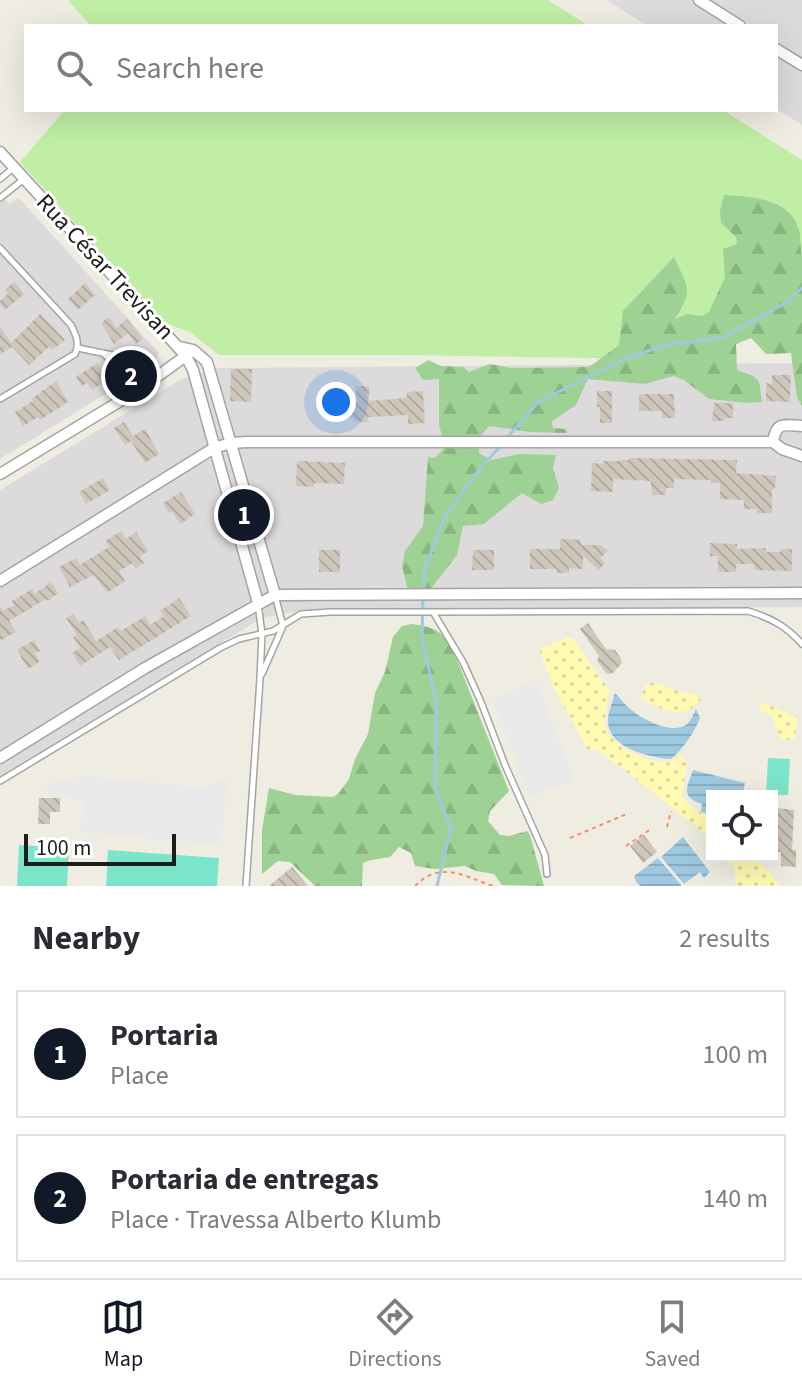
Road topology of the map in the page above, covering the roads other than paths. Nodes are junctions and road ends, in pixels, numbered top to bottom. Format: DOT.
graph roads {
  1 [pos="699,0"];
  2 [pos="737,24"];
  3 [pos="778,50"];
  4 [pos="802,65"];
  5 [pos="0,152"];
  6 [pos="13,168"];
  7 [pos="0,179"];
  8 [pos="24,179"];
  9 [pos="0,198"];
  10 [pos="0,248"];
  11 [pos="78,348"];
  12 [pos="103,353"];
  13 [pos="189,353"];
  14 [pos="145,386"];
  15 [pos="0,399"];
  16 [pos="802,426"];
  17 [pos="773,442"];
  18 [pos="231,443"];
  19 [pos="214,448"];
  20 [pos="802,456"];
  21 [pos="0,474"];
  22 [pos="0,581"];
  23 [pos="802,593"];
  24 [pos="275,595"];
  25 [pos="258,603"];
  26 [pos="433,612"];
  27 [pos="283,626"];
  28 [pos="262,634"];
  29 [pos="802,644"];
  30 [pos="260,679"];
  31 [pos="0,758"];
  32 [pos="0,781"];
  33 [pos="547,874"];
  34 [pos="246,886"];
  1 -- 2 [label="street"];
  3 -- 4 [label="street"];
  5 -- 6 [label="street, Rua César Trevisan"];
  6 -- 7 [label="lane"];
  6 -- 8 [label="street, Rua César Trevisan"];
  8 -- 9 [label="lane"];
  8 -- 13 [label="street, Rua César Trevisan"];
  10 -- 11 [label="lane"];
  11 -- 12 [label="lane"];
  11 -- 15 [label="lane"];
  12 -- 14 [label="lane"];
  12 -- 14 [label="lane"];
  13 -- 14 [label="street"];
  13 -- 18 [label="street"];
  13 -- 19 [label="street"];
  14 -- 21 [label="street"];
  16 -- 17 [label="street"];
  17 -- 18 [label="street"];
  17 -- 20 [label="street"];
  18 -- 19 [label="street"];
  18 -- 24 [label="street"];
  19 -- 22 [label="street"];
  19 -- 25 [label="street"];
  23 -- 24 [label="street"];
  24 -- 25 [label="street"];
  24 -- 27 [label="lane"];
  25 -- 28 [label="lane"];
  25 -- 31 [label="street"];
  26 -- 27 [label="lane"];
  26 -- 29 [label="lane"];
  26 -- 33 [label="lane"];
  27 -- 28 [label="lane"];
  27 -- 30 [label="lane"];
  28 -- 30 [label="lane"];
  28 -- 32 [label="lane"];
  30 -- 34 [label="lane"];
}
